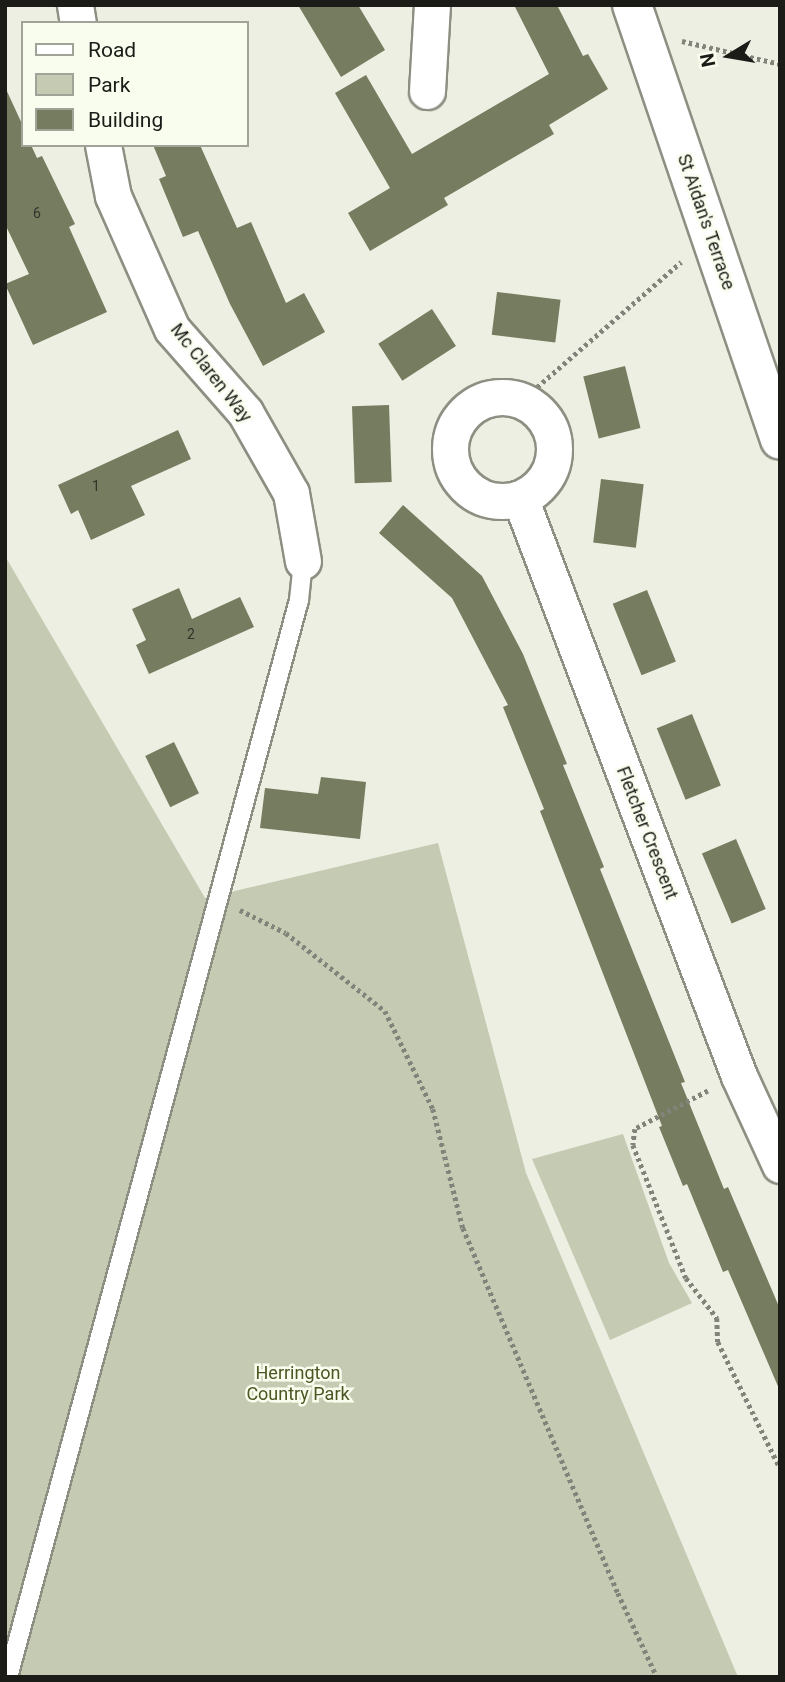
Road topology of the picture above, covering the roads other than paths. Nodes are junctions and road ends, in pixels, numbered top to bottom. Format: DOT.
graph roads {
  1 [pos="432,5"];
  2 [pos="636,19"];
  3 [pos="427,91"];
  4 [pos="103,147"];
  5 [pos="780,440"];
  6 [pos="520,498"];
  7 [pos="303,561"];
  8 [pos="780,1165"];
  9 [pos="8,1677"];
  1 -- 3 [label="street"];
  2 -- 5 [label="main road, St Aidan's Terrace"];
  4 -- 7 [label="street, Mc Claren Way"];
  6 -- 6 [label="street"];
  6 -- 8 [label="street, Fletcher Crescent"];
  7 -- 9 [label="lane"];
}
